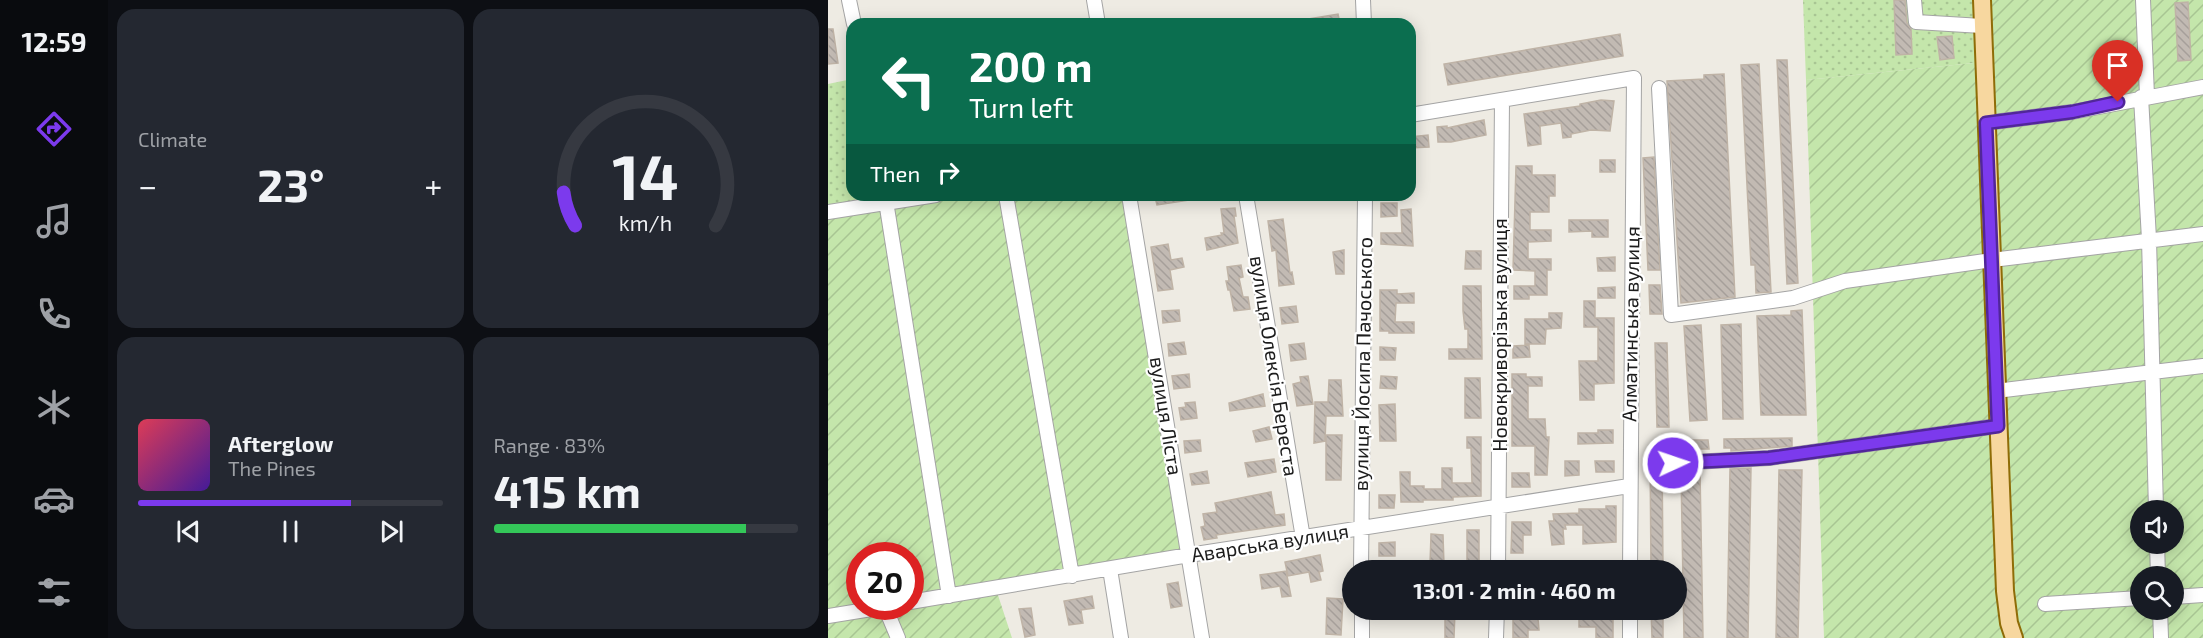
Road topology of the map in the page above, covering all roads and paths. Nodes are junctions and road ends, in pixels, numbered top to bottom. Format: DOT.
graph roads {
  1 [pos="849,0"];
  2 [pos="1094,0"];
  3 [pos="1363,0"];
  4 [pos="1914,0"];
  5 [pos="1982,0"];
  6 [pos="2143,0"];
  7 [pos="853,18"];
  8 [pos="1097,18"];
  9 [pos="1364,18"];
  10 [pos="1982,26"];
  11 [pos="2203,87"];
  12 [pos="1659,88"];
  13 [pos="2144,97"];
  14 [pos="1502,100"];
  15 [pos="1416,114"];
  16 [pos="1986,123"];
  17 [pos="877,201"];
  18 [pos="886,201"];
  19 [pos="1007,201"];
  20 [pos="1130,201"];
  21 [pos="1247,201"];
  22 [pos="1365,201"];
  23 [pos="828,212"];
  24 [pos="2203,234"];
  25 [pos="2149,239"];
  26 [pos="1992,260"];
  27 [pos="2203,366"];
  28 [pos="2152,373"];
  29 [pos="1996,391"];
  30 [pos="1998,426"];
  31 [pos="1673,463"];
  32 [pos="1629,486"];
  33 [pos="2156,500"];
  34 [pos="1499,507"];
  35 [pos="1361,528"];
  36 [pos="1303,538"];
  37 [pos="1189,555"];
  38 [pos="1361,560"];
  39 [pos="1498,560"];
  40 [pos="1630,560"];
  41 [pos="1110,569"];
  42 [pos="1072,576"];
  43 [pos="2203,595"];
  44 [pos="949,596"];
  45 [pos="2184,596"];
  46 [pos="2130,599"];
  47 [pos="924,600"];
  48 [pos="2044,604"];
  49 [pos="846,613"];
  50 [pos="828,616"];
  51 [pos="892,620"];
  52 [pos="1362,620"];
  53 [pos="1497,620"];
  54 [pos="1630,620"];
  55 [pos="2160,620"];
  56 [pos="898,638"];
  57 [pos="1121,638"];
  58 [pos="1202,638"];
  59 [pos="1362,638"];
  60 [pos="1496,638"];
  61 [pos="1630,638"];
  62 [pos="2014,638"];
  63 [pos="2161,638"];
  1 -- 7 [label="street"];
  2 -- 8 [label="street"];
  3 -- 9 [label="street"];
  4 -- 10 [label="street"];
  5 -- 10 [label="main road"];
  6 -- 13 [label="street"];
  10 -- 16 [label="main road"];
  11 -- 13 [label="street"];
  12 -- 26 [label="street"];
  13 -- 16 [label="street"];
  13 -- 25 [label="street"];
  14 -- 15 [label="street"];
  14 -- 32 [label="street, Алматинська вулиця"];
  14 -- 34 [label="street, Новокриворізька вулиця"];
  16 -- 26 [label="main road"];
  17 -- 23 [label="street"];
  18 -- 44 [label="street"];
  19 -- 42 [label="street"];
  20 -- 37 [label="street, вулиця Ліста"];
  21 -- 36 [label="street, вулиця Олексія Береста"];
  22 -- 35 [label="street, вулиця Йосипа Пачоського"];
  24 -- 25 [label="street"];
  25 -- 26 [label="street"];
  25 -- 28 [label="street"];
  26 -- 29 [label="main road"];
  27 -- 28 [label="street"];
  28 -- 29 [label="street"];
  28 -- 33 [label="street"];
  29 -- 30 [label="main road"];
  30 -- 31 [label="street"];
  30 -- 62 [label="main road"];
  32 -- 34 [label="street, Аварська вулиця"];
  32 -- 40 [label="street, Алматинська вулиця"];
  34 -- 35 [label="street, Аварська вулиця"];
  34 -- 39 [label="street, Новокриворізька вулиця"];
  35 -- 36 [label="street, Аварська вулиця"];
  35 -- 38 [label="street, вулиця Йосипа Пачоського"];
  36 -- 37 [label="street, Аварська вулиця"];
  37 -- 41 [label="street, Аварська вулиця"];
  37 -- 58 [label="street, вулиця Ліста"];
  41 -- 42 [label="street, Аварська вулиця"];
  41 -- 57 [label="street"];
  42 -- 44 [label="street, Аварська вулиця"];
  43 -- 45 [label="street"];
  44 -- 47 [label="street, Аварська вулиця"];
  46 -- 48 [label="street"];
  49 -- 50 [label="street"];
  51 -- 56 [label="street"];
  52 -- 59 [label="street"];
  53 -- 60 [label="street"];
  54 -- 61 [label="street"];
  55 -- 63 [label="street"];
}
